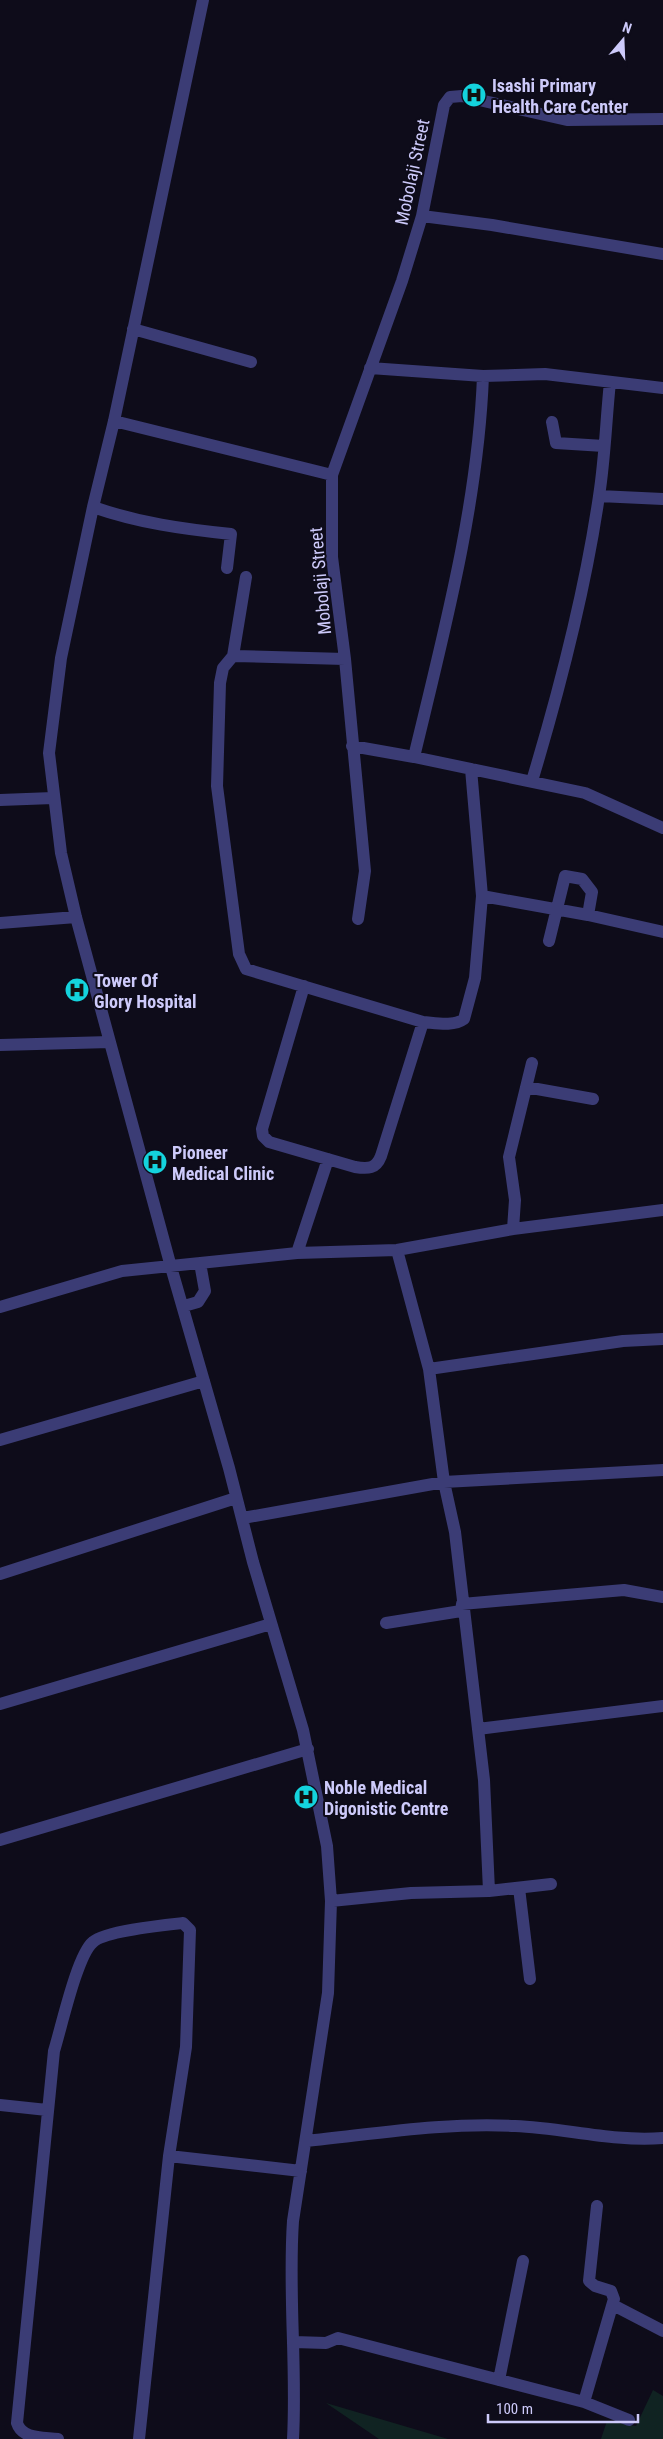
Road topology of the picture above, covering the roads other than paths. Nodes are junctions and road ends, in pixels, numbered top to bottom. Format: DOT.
graph roads {
  1 [pos="203,0"];
  2 [pos="663,119"];
  3 [pos="422,216"];
  4 [pos="663,254"];
  5 [pos="133,329"];
  6 [pos="251,362"];
  7 [pos="370,368"];
  8 [pos="484,376"];
  9 [pos="610,382"];
  10 [pos="663,388"];
  11 [pos="114,421"];
  12 [pos="552,422"];
  13 [pos="604,446"];
  14 [pos="332,475"];
  15 [pos="599,496"];
  16 [pos="663,499"];
  17 [pos="93,507"];
  18 [pos="227,568"];
  19 [pos="246,577"];
  20 [pos="232,656"];
  21 [pos="345,659"];
  22 [pos="352,746"];
  23 [pos="414,757"];
  24 [pos="471,769"];
  25 [pos="532,781"];
  26 [pos="53,798"];
  27 [pos="0,800"];
  28 [pos="663,828"];
  29 [pos="482,896"];
  30 [pos="556,910"];
  31 [pos="588,915"];
  32 [pos="76,917"];
  33 [pos="358,919"];
  34 [pos="0,922"];
  35 [pos="663,932"];
  36 [pos="549,941"];
  37 [pos="304,986"];
  38 [pos="423,1022"];
  39 [pos="110,1042"];
  40 [pos="0,1045"];
  41 [pos="532,1063"];
  42 [pos="526,1087"];
  43 [pos="594,1099"];
  44 [pos="328,1160"];
  45 [pos="663,1210"];
  46 [pos="514,1229"];
  47 [pos="397,1250"];
  48 [pos="296,1253"];
  49 [pos="200,1263"];
  50 [pos="171,1267"];
  51 [pos="184,1306"];
  52 [pos="0,1307"];
  53 [pos="663,1339"];
  54 [pos="429,1369"];
  55 [pos="204,1381"];
  56 [pos="0,1440"];
  57 [pos="663,1470"];
  58 [pos="444,1482"];
  59 [pos="236,1498"];
  60 [pos="243,1518"];
  61 [pos="0,1574"];
  62 [pos="663,1597"];
  63 [pos="462,1604"];
  64 [pos="386,1623"];
  65 [pos="271,1624"];
  66 [pos="0,1704"];
  67 [pos="663,1706"];
  68 [pos="478,1729"];
  69 [pos="308,1749"];
  70 [pos="0,1840"];
  71 [pos="551,1884"];
  72 [pos="519,1888"];
  73 [pos="489,1891"];
  74 [pos="331,1901"];
  75 [pos="530,1979"];
  76 [pos="0,2105"];
  77 [pos="47,2110"];
  78 [pos="663,2138"];
  79 [pos="306,2141"];
  80 [pos="169,2156"];
  81 [pos="301,2171"];
  82 [pos="597,2206"];
  83 [pos="523,2261"];
  84 [pos="613,2305"];
  85 [pos="663,2331"];
  86 [pos="294,2342"];
  87 [pos="499,2380"];
  88 [pos="584,2402"];
  89 [pos="629,2420"];
  90 [pos="58,2439"];
  91 [pos="139,2439"];
  92 [pos="293,2439"];
  1 -- 5 [label="street"];
  2 -- 3 [label="street, Mobolaji Street"];
  3 -- 4 [label="street"];
  3 -- 7 [label="street, Mobolaji Street"];
  5 -- 6 [label="street"];
  5 -- 11 [label="street"];
  7 -- 8 [label="street"];
  7 -- 14 [label="street, Mobolaji Street"];
  8 -- 9 [label="street"];
  8 -- 23 [label="street"];
  9 -- 10 [label="street"];
  9 -- 13 [label="street"];
  11 -- 14 [label="street"];
  11 -- 17 [label="street"];
  12 -- 13 [label="street"];
  13 -- 15 [label="street"];
  14 -- 21 [label="street, Mobolaji Street"];
  15 -- 16 [label="street"];
  15 -- 25 [label="street"];
  17 -- 18 [label="street"];
  17 -- 26 [label="street"];
  19 -- 20 [label="street"];
  20 -- 21 [label="street"];
  20 -- 37 [label="street"];
  21 -- 22 [label="street, Mobolaji Street"];
  22 -- 23 [label="street"];
  22 -- 33 [label="street, Mobolaji Street"];
  23 -- 24 [label="street"];
  24 -- 25 [label="street"];
  24 -- 29 [label="street"];
  25 -- 28 [label="street"];
  26 -- 27 [label="street"];
  26 -- 32 [label="street"];
  29 -- 30 [label="street"];
  29 -- 38 [label="street"];
  30 -- 31 [label="street"];
  30 -- 31 [label="street"];
  30 -- 36 [label="street"];
  31 -- 35 [label="street"];
  32 -- 34 [label="street"];
  32 -- 39 [label="street"];
  37 -- 38 [label="street"];
  37 -- 44 [label="street"];
  38 -- 44 [label="street"];
  39 -- 40 [label="street"];
  39 -- 50 [label="street"];
  41 -- 42 [label="street"];
  42 -- 43 [label="street"];
  42 -- 46 [label="street"];
  44 -- 48 [label="street"];
  45 -- 46 [label="street"];
  46 -- 47 [label="street"];
  47 -- 48 [label="street"];
  47 -- 54 [label="street"];
  48 -- 49 [label="street"];
  49 -- 50 [label="street"];
  49 -- 51 [label="street"];
  50 -- 51 [label="street"];
  50 -- 52 [label="street"];
  51 -- 55 [label="street"];
  53 -- 54 [label="street"];
  54 -- 58 [label="street"];
  55 -- 56 [label="street"];
  55 -- 59 [label="street"];
  57 -- 58 [label="street"];
  58 -- 60 [label="street"];
  58 -- 63 [label="street"];
  59 -- 60 [label="street"];
  59 -- 61 [label="street"];
  60 -- 65 [label="street"];
  62 -- 63 [label="street"];
  63 -- 64 [label="street"];
  63 -- 68 [label="street"];
  65 -- 66 [label="street"];
  65 -- 69 [label="street"];
  67 -- 68 [label="street"];
  68 -- 73 [label="street"];
  69 -- 70 [label="street"];
  69 -- 74 [label="street"];
  71 -- 72 [label="street"];
  72 -- 73 [label="street"];
  72 -- 75 [label="street"];
  73 -- 74 [label="street"];
  74 -- 79 [label="street"];
  76 -- 77 [label="street"];
  77 -- 80 [label="street"];
  77 -- 90 [label="street"];
  78 -- 79 [label="street"];
  79 -- 81 [label="street"];
  80 -- 81 [label="street"];
  80 -- 91 [label="street"];
  81 -- 86 [label="street"];
  82 -- 84 [label="street"];
  83 -- 87 [label="street"];
  84 -- 85 [label="street"];
  84 -- 88 [label="street"];
  86 -- 87 [label="street"];
  86 -- 92 [label="street"];
  87 -- 88 [label="street"];
  88 -- 89 [label="street"];
}
